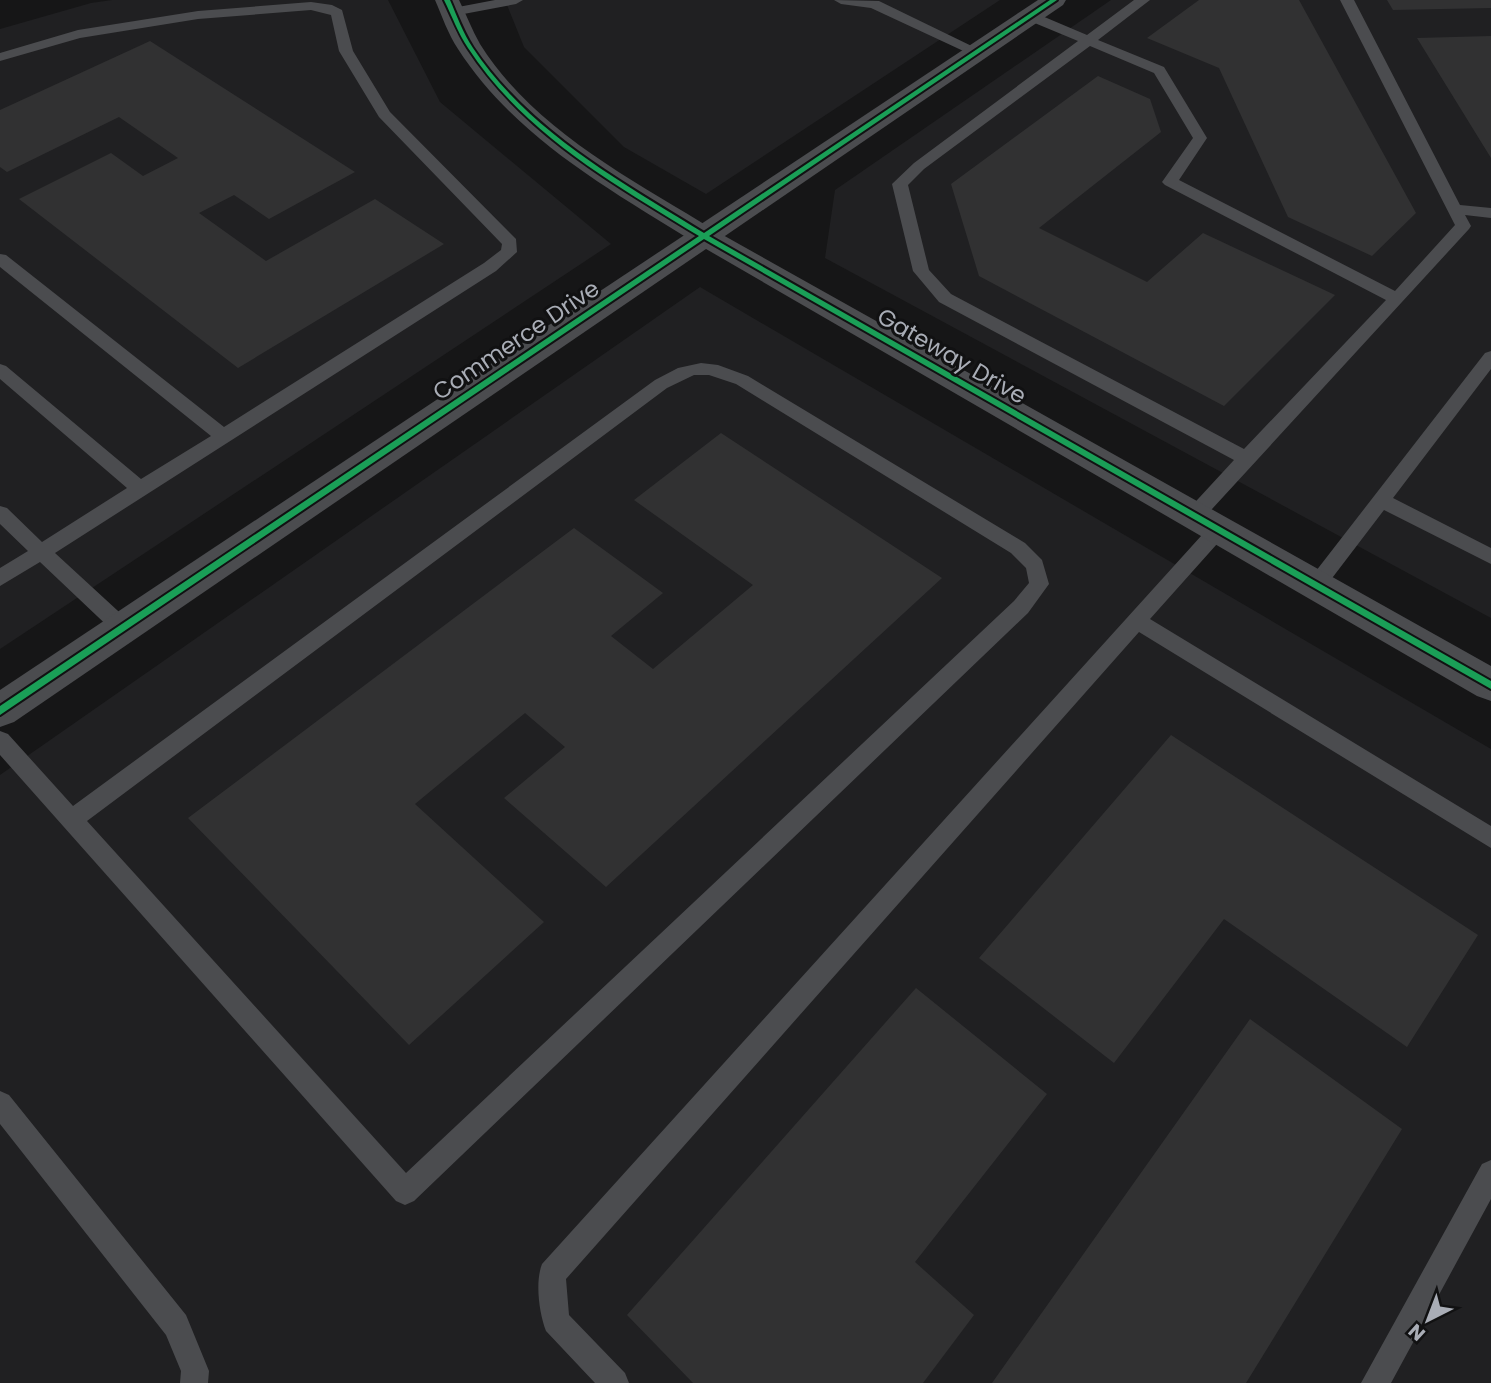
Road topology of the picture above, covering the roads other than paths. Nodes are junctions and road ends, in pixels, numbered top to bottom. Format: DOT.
graph roads {
  1 [pos="516,0"];
  2 [pos="841,0"];
  3 [pos="1143,0"];
  4 [pos="1347,0"];
  5 [pos="875,2"];
  6 [pos="450,6"];
  7 [pos="1042,8"];
  8 [pos="1090,41"];
  9 [pos="977,52"];
  10 [pos="0,57"];
  11 [pos="1455,209"];
  12 [pos="1491,213"];
  13 [pos="704,236"];
  14 [pos="0,259"];
  15 [pos="1397,299"];
  16 [pos="1491,357"];
  17 [pos="0,370"];
  18 [pos="223,436"];
  19 [pos="1246,458"];
  20 [pos="140,489"];
  21 [pos="1381,500"];
  22 [pos="0,513"];
  23 [pos="1206,523"];
  24 [pos="41,552"];
  25 [pos="1491,557"];
  26 [pos="0,578"];
  27 [pos="1315,585"];
  28 [pos="1137,621"];
  29 [pos="123,628"];
  30 [pos="1491,685"];
  31 [pos="0,711"];
  32 [pos="0,740"];
  33 [pos="72,819"];
  34 [pos="1491,838"];
  35 [pos="0,1104"];
  36 [pos="1491,1172"];
  37 [pos="194,1383"];
  38 [pos="615,1383"];
  39 [pos="1375,1383"];
  1 -- 6 [label="lane"];
  2 -- 5 [label="lane"];
  3 -- 8 [label="lane"];
  4 -- 11 [label="lane"];
  5 -- 9 [label="lane"];
  6 -- 13 [label="street, Gateway Drive"];
  7 -- 8 [label="lane"];
  7 -- 9 [label="street, Commerce Drive"];
  8 -- 15 [label="lane"];
  8 -- 19 [label="lane"];
  9 -- 13 [label="street, Commerce Drive"];
  10 -- 18 [label="lane"];
  11 -- 12 [label="lane"];
  11 -- 15 [label="lane"];
  13 -- 23 [label="street, Gateway Drive"];
  13 -- 29 [label="street, Commerce Drive"];
  14 -- 18 [label="lane"];
  15 -- 19 [label="lane"];
  16 -- 21 [label="lane"];
  17 -- 20 [label="lane"];
  18 -- 20 [label="lane"];
  19 -- 23 [label="lane"];
  20 -- 24 [label="lane"];
  21 -- 25 [label="lane"];
  21 -- 27 [label="lane"];
  22 -- 24 [label="lane"];
  23 -- 27 [label="street, Gateway Drive"];
  23 -- 28 [label="lane"];
  24 -- 26 [label="lane"];
  24 -- 29 [label="lane"];
  27 -- 30 [label="street, Gateway Drive"];
  28 -- 34 [label="lane"];
  28 -- 38 [label="lane"];
  29 -- 31 [label="street, Commerce Drive"];
  32 -- 33 [label="lane"];
  33 -- 33 [label="lane"];
  35 -- 37 [label="lane"];
  36 -- 39 [label="lane"];
}
